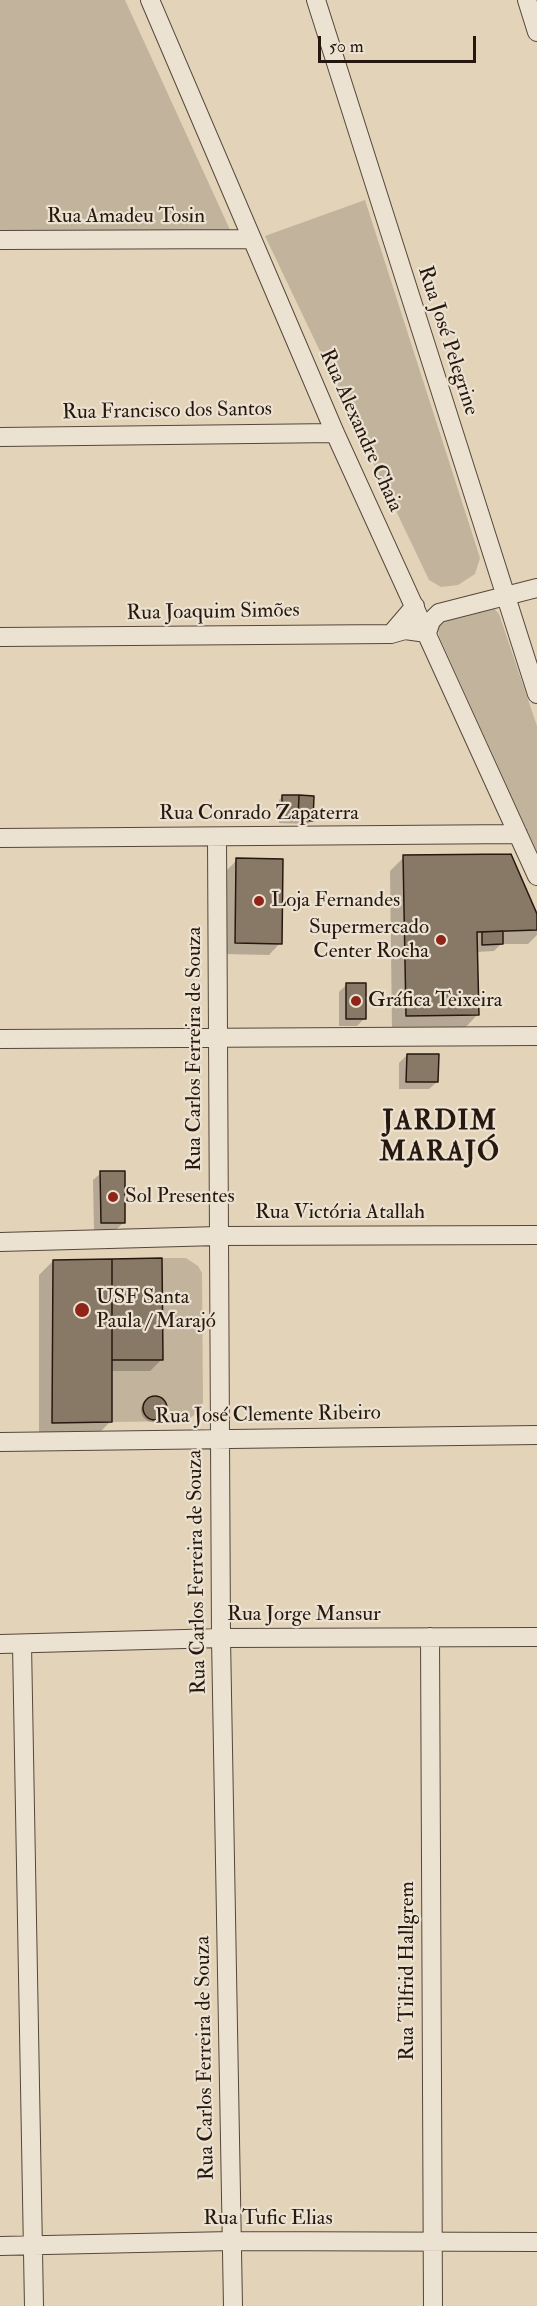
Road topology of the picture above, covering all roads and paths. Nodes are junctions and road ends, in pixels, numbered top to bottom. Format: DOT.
graph roads {
  1 [pos="150,0"];
  2 [pos="316,0"];
  3 [pos="527,0"];
  4 [pos="537,32"];
  5 [pos="252,239"];
  6 [pos="0,240"];
  7 [pos="335,433"];
  8 [pos="0,437"];
  9 [pos="537,579"];
  10 [pos="537,588"];
  11 [pos="504,594"];
  12 [pos="415,606"];
  13 [pos="427,633"];
  14 [pos="391,634"];
  15 [pos="0,637"];
  16 [pos="537,694"];
  17 [pos="518,834"];
  18 [pos="217,837"];
  19 [pos="0,838"];
  20 [pos="537,876"];
  21 [pos="537,1036"];
  22 [pos="217,1037"];
  23 [pos="0,1039"];
  24 [pos="537,1235"];
  25 [pos="218,1236"];
  26 [pos="0,1242"];
  27 [pos="537,1435"];
  28 [pos="219,1439"];
  29 [pos="0,1442"];
  30 [pos="430,1637"];
  31 [pos="537,1637"];
  32 [pos="221,1638"];
  33 [pos="0,1644"];
  34 [pos="22,1644"];
  35 [pos="231,2241"];
  36 [pos="431,2242"];
  37 [pos="537,2242"];
  38 [pos="32,2245"];
  39 [pos="0,2246"];
  40 [pos="34,2306"];
  41 [pos="233,2306"];
  42 [pos="433,2306"];
  1 -- 5 [label="street, Rua Alexandre Chaia"];
  2 -- 11 [label="street, Rua José Pelegrine"];
  3 -- 4 [label="street"];
  5 -- 6 [label="street, Rua Amadeu Tosin"];
  5 -- 7 [label="street, Rua Alexandre Chaia"];
  7 -- 8 [label="street, Rua Francisco dos Santos"];
  7 -- 12 [label="street, Rua Alexandre Chaia"];
  9 -- 11 [label="street"];
  10 -- 11 [label="street"];
  11 -- 12 [label="street"];
  11 -- 13 [label="street"];
  11 -- 16 [label="street, Rua José Pelegrine"];
  12 -- 13 [label="street, Rua Alexandre Chaia"];
  12 -- 14 [label="street"];
  13 -- 14 [label="street, Rua Joaquim Simões"];
  13 -- 17 [label="street, Rua Alexandre Chaia"];
  14 -- 15 [label="street, Rua Joaquim Simões"];
  17 -- 18 [label="street, Rua Conrado Zapaterra"];
  17 -- 20 [label="street, Rua Alexandre Chaia"];
  18 -- 19 [label="street, Rua Conrado Zapaterra"];
  18 -- 22 [label="street, Rua Carlos Ferreira de Souza"];
  21 -- 22 [label="street"];
  22 -- 23 [label="street"];
  22 -- 25 [label="street, Rua Carlos Ferreira de Souza"];
  24 -- 25 [label="street, Rua Victória Atallah"];
  25 -- 26 [label="street, Rua Victória Atallah"];
  25 -- 28 [label="street, Rua Carlos Ferreira de Souza"];
  27 -- 28 [label="street, Rua José Clemente Ribeiro"];
  28 -- 29 [label="street, Rua José Clemente Ribeiro"];
  28 -- 32 [label="street, Rua Carlos Ferreira de Souza"];
  30 -- 31 [label="street, Rua Jorge Mansur"];
  30 -- 32 [label="street, Rua Jorge Mansur"];
  30 -- 36 [label="street, Rua Tilfrid Hallgrem"];
  32 -- 34 [label="street, Rua Jorge Mansur"];
  32 -- 35 [label="street, Rua Carlos Ferreira de Souza"];
  33 -- 34 [label="street, Rua Jorge Mansur"];
  34 -- 38 [label="street"];
  35 -- 36 [label="street, Rua Tufic Elias"];
  35 -- 38 [label="street, Rua Tufic Elias"];
  35 -- 41 [label="street, Rua Carlos Ferreira de Souza"];
  36 -- 37 [label="street, Rua Tufic Elias"];
  36 -- 42 [label="street, Rua Tilfrid Hallgrem"];
  38 -- 39 [label="street, Rua Tufic Elias"];
  38 -- 40 [label="street"];
}
